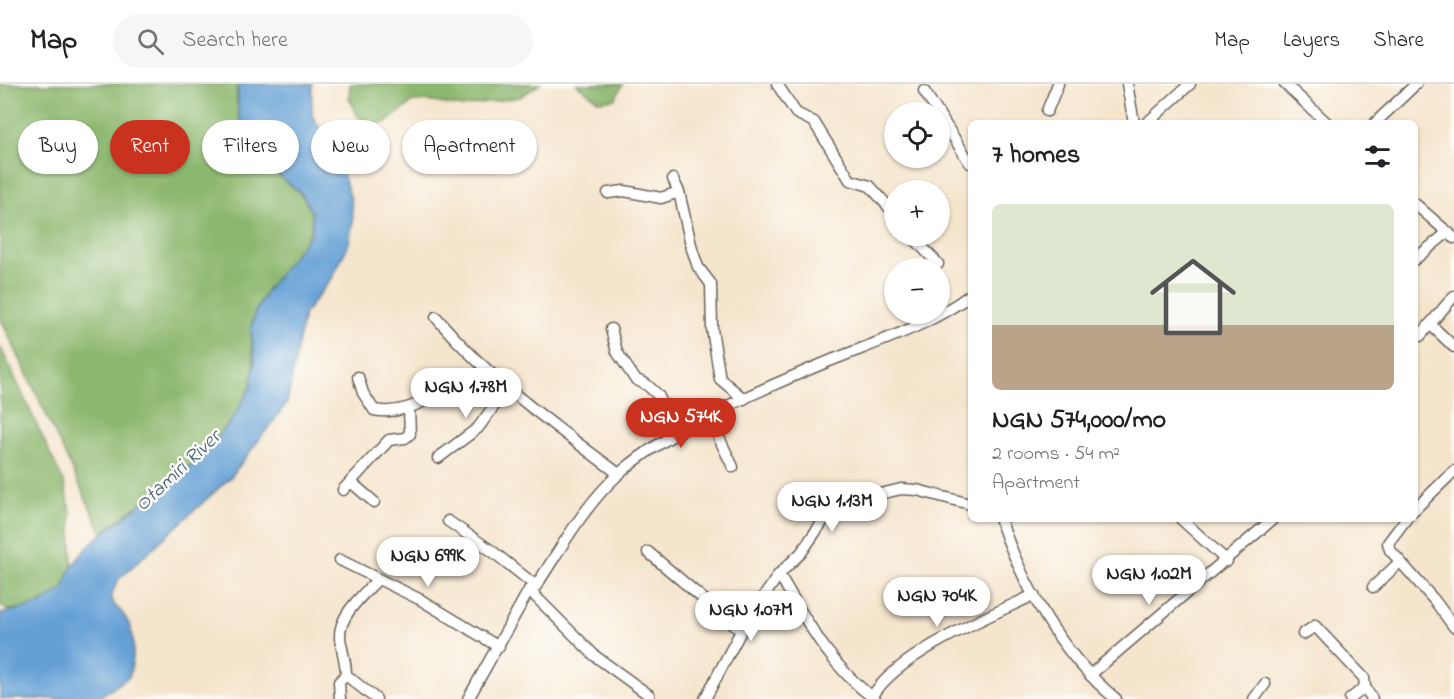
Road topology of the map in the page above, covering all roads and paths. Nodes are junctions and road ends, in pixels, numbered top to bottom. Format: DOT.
graph roads {
  1 [pos="777,84"];
  2 [pos="1058,84"];
  3 [pos="1127,84"];
  4 [pos="1191,84"];
  5 [pos="1285,84"];
  6 [pos="1416,84"];
  7 [pos="924,91"];
  8 [pos="1047,111"];
  9 [pos="1133,120"];
  10 [pos="1150,120"];
  11 [pos="1324,120"];
  12 [pos="1378,120"];
  13 [pos="968,160"];
  14 [pos="673,180"];
  15 [pos="679,192"];
  16 [pos="608,193"];
  17 [pos="884,202"];
  18 [pos="1418,206"];
  19 [pos="1451,235"];
  20 [pos="921,246"];
  21 [pos="932,258"];
  22 [pos="1418,258"];
  23 [pos="968,296"];
  24 [pos="1454,296"];
  25 [pos="436,317"];
  26 [pos="1430,324"];
  27 [pos="611,330"];
  28 [pos="1420,336"];
  29 [pos="1454,347"];
  30 [pos="494,375"];
  31 [pos="358,377"];
  32 [pos="507,388"];
  33 [pos="744,399"];
  34 [pos="409,409"];
  35 [pos="709,417"];
  36 [pos="677,435"];
  37 [pos="438,458"];
  38 [pos="733,467"];
  39 [pos="1454,471"];
  40 [pos="619,474"];
  41 [pos="374,502"];
  42 [pos="968,503"];
  43 [pos="1418,506"];
  44 [pos="448,521"];
  45 [pos="1002,522"];
  46 [pos="1188,522"];
  47 [pos="1270,522"];
  48 [pos="1404,522"];
  49 [pos="648,552"];
  50 [pos="340,560"];
  51 [pos="1227,561"];
  52 [pos="1400,562"];
  53 [pos="779,574"];
  54 [pos="377,580"];
  55 [pos="1372,587"];
  56 [pos="533,588"];
  57 [pos="1034,595"];
  58 [pos="1454,627"];
  59 [pos="741,631"];
  60 [pos="1303,634"];
  61 [pos="499,646"];
  62 [pos="346,675"];
  63 [pos="1090,675"];
  64 [pos="1265,684"];
  65 [pos="1365,687"];
  66 [pos="649,695"];
  67 [pos="874,698"];
  68 [pos="340,699"];
  69 [pos="376,699"];
  70 [pos="468,699"];
  71 [pos="705,699"];
  72 [pos="1114,699"];
  73 [pos="1254,699"];
  74 [pos="1350,699"];
  75 [pos="1372,699"];
  1 -- 17 [label="street"];
  2 -- 8 [label="street"];
  3 -- 9 [label="street"];
  4 -- 10 [label="street"];
  5 -- 11 [label="street"];
  6 -- 12 [label="street"];
  7 -- 13 [label="street"];
  14 -- 15 [label="street"];
  15 -- 16 [label="street"];
  15 -- 33 [label="street"];
  18 -- 19 [label="street"];
  19 -- 22 [label="street"];
  20 -- 21 [label="street"];
  23 -- 33 [label="street"];
  24 -- 26 [label="street"];
  25 -- 30 [label="street"];
  26 -- 28 [label="street"];
  26 -- 29 [label="street"];
  27 -- 36 [label="street"];
  30 -- 32 [label="street"];
  30 -- 34 [label="street"];
  31 -- 34 [label="street"];
  32 -- 37 [label="street"];
  32 -- 40 [label="street"];
  33 -- 35 [label="street"];
  34 -- 41 [label="street"];
  35 -- 36 [label="street"];
  35 -- 38 [label="street"];
  36 -- 40 [label="street"];
  39 -- 43 [label="street"];
  40 -- 56 [label="street"];
  42 -- 53 [label="street"];
  44 -- 56 [label="street"];
  45 -- 57 [label="street"];
  46 -- 51 [label="street"];
  47 -- 51 [label="street"];
  48 -- 52 [label="street"];
  49 -- 59 [label="street"];
  50 -- 54 [label="street"];
  51 -- 63 [label="street"];
  52 -- 55 [label="street"];
  52 -- 58 [label="street"];
  53 -- 59 [label="street"];
  53 -- 67 [label="street"];
  54 -- 61 [label="street"];
  54 -- 62 [label="street"];
  56 -- 61 [label="street"];
  56 -- 66 [label="street"];
  57 -- 63 [label="street"];
  57 -- 67 [label="street"];
  59 -- 71 [label="street"];
  60 -- 65 [label="street"];
  61 -- 70 [label="street"];
  62 -- 68 [label="street"];
  62 -- 69 [label="street"];
  63 -- 72 [label="street"];
  64 -- 73 [label="street"];
  65 -- 74 [label="street"];
  65 -- 75 [label="street"];
}
